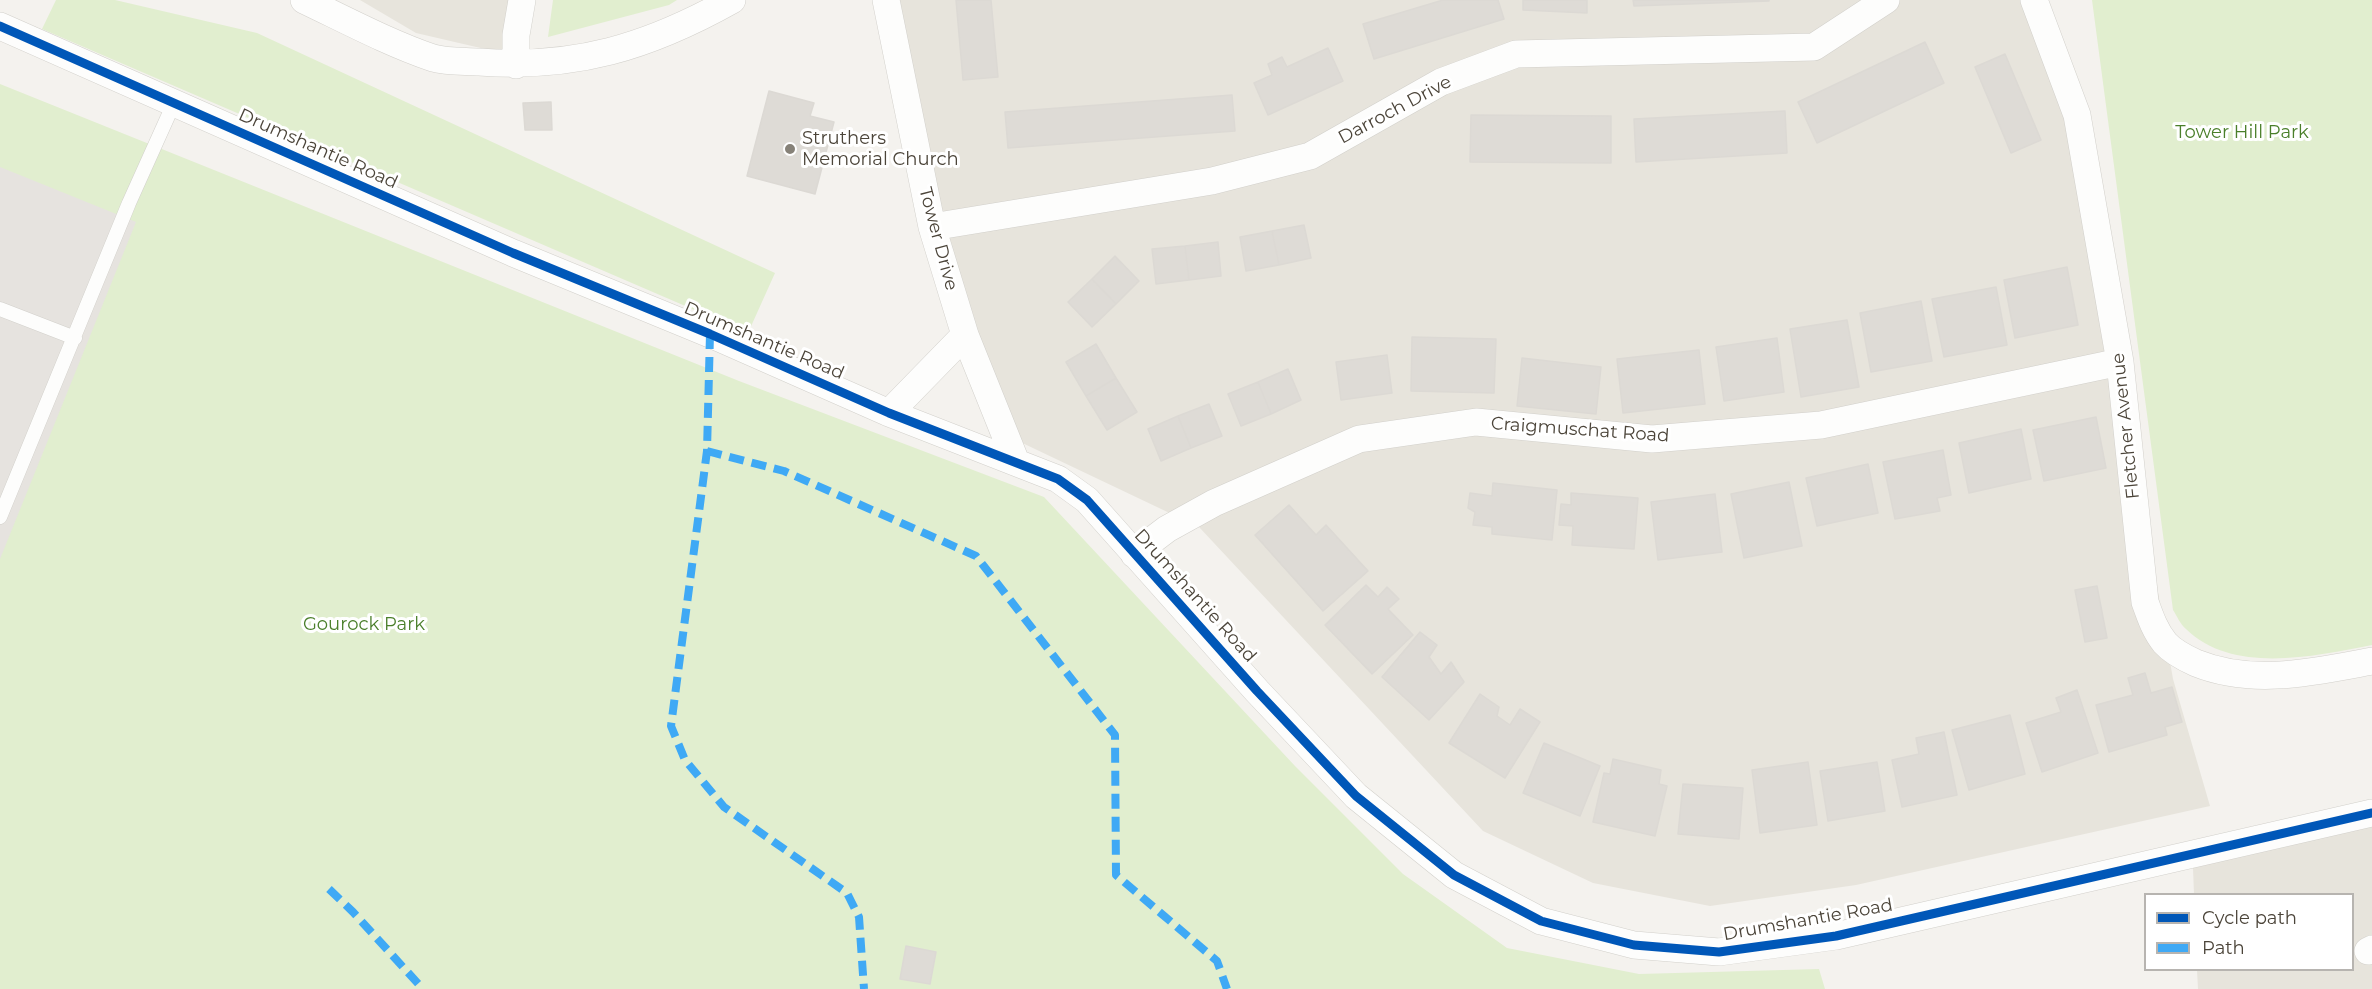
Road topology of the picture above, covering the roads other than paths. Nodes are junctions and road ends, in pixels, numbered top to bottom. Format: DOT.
graph roads {
  1 [pos="304,0"];
  2 [pos="522,0"];
  3 [pos="732,0"];
  4 [pos="886,0"];
  5 [pos="1886,0"];
  6 [pos="2034,0"];
  7 [pos="0,26"];
  8 [pos="516,65"];
  9 [pos="174,103"];
  10 [pos="932,227"];
  11 [pos="0,309"];
  12 [pos="965,335"];
  13 [pos="75,338"];
  14 [pos="2120,362"];
  15 [pos="889,412"];
  16 [pos="1016,462"];
  17 [pos="0,517"];
  18 [pos="1134,554"];
  19 [pos="2372,661"];
  20 [pos="2372,813"];
  1 -- 8 [label="street"];
  2 -- 8 [label="street"];
  3 -- 8 [label="street"];
  4 -- 10 [label="street, Tower Drive"];
  5 -- 10 [label="street, Darroch Drive"];
  6 -- 14 [label="street, Fletcher Avenue"];
  7 -- 9 [label="street, Drumshantie Road"];
  9 -- 13 [label="lane"];
  9 -- 15 [label="street, Drumshantie Road"];
  10 -- 12 [label="street, Tower Drive"];
  11 -- 13 [label="lane"];
  12 -- 15 [label="street"];
  12 -- 16 [label="street, Tower Drive"];
  13 -- 17 [label="lane"];
  14 -- 18 [label="street, Craigmuschat Road"];
  14 -- 19 [label="street, Fletcher Avenue"];
  15 -- 16 [label="street, Drumshantie Road"];
  16 -- 18 [label="street, Drumshantie Road"];
  18 -- 20 [label="street, Drumshantie Road"];
}
